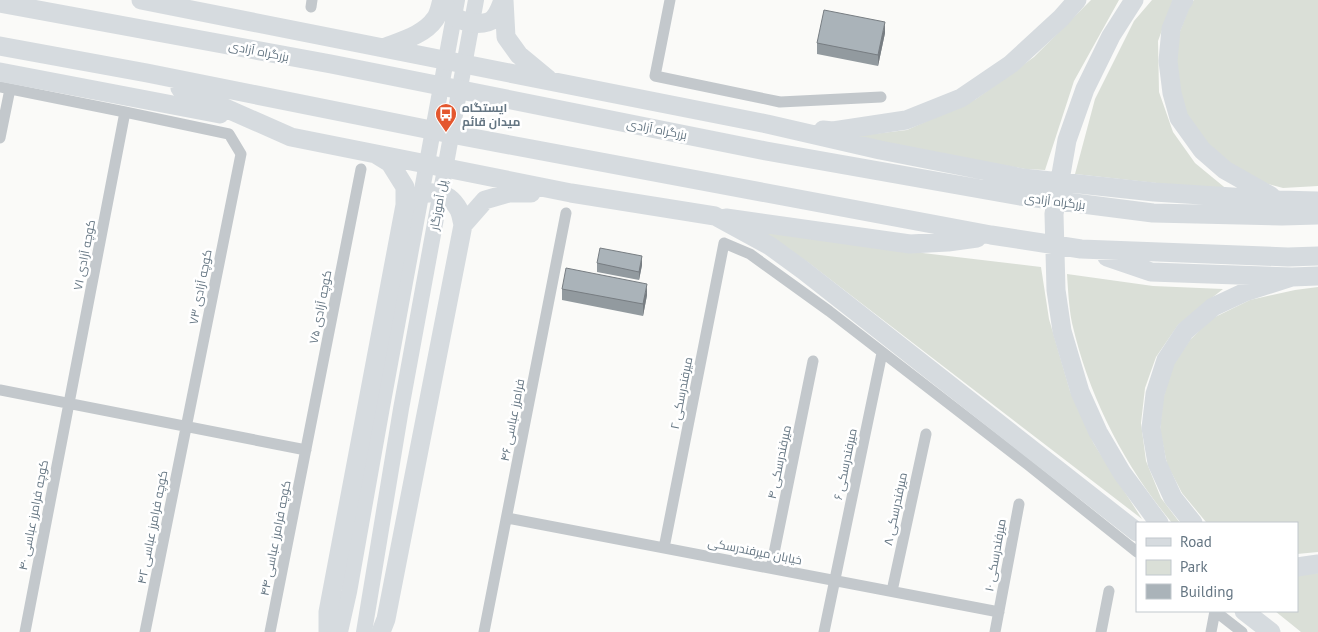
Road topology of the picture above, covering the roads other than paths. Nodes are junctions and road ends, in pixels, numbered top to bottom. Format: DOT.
graph roads {
  1 [pos="142,0"];
  2 [pos="443,0"];
  3 [pos="457,0"];
  4 [pos="476,0"];
  5 [pos="503,0"];
  6 [pos="670,0"];
  7 [pos="1078,0"];
  8 [pos="1134,0"];
  9 [pos="1184,0"];
  10 [pos="0,3"];
  11 [pos="192,10"];
  12 [pos="0,46"];
  13 [pos="383,48"];
  14 [pos="331,64"];
  15 [pos="0,72"];
  16 [pos="146,74"];
  17 [pos="551,81"];
  18 [pos="5,88"];
  19 [pos="881,97"];
  20 [pos="125,112"];
  21 [pos="253,120"];
  22 [pos="767,124"];
  23 [pos="0,138"];
  24 [pos="374,153"];
  25 [pos="361,169"];
  26 [pos="571,193"];
  27 [pos="1279,200"];
  28 [pos="1318,200"];
  29 [pos="405,205"];
  30 [pos="566,213"];
  31 [pos="1318,215"];
  32 [pos="715,216"];
  33 [pos="463,226"];
  34 [pos="991,235"];
  35 [pos="1081,249"];
  36 [pos="1318,256"];
  37 [pos="1318,276"];
  38 [pos="1292,277"];
  39 [pos="882,353"];
  40 [pos="813,361"];
  41 [pos="0,390"];
  42 [pos="69,404"];
  43 [pos="186,426"];
  44 [pos="926,434"];
  45 [pos="306,450"];
  46 [pos="1019,504"];
  47 [pos="507,518"];
  48 [pos="1158,522"];
  49 [pos="1192,522"];
  50 [pos="1136,531"];
  51 [pos="664,548"];
  52 [pos="1136,551"];
  53 [pos="1318,564"];
  54 [pos="1298,567"];
  55 [pos="771,568"];
  56 [pos="835,580"];
  57 [pos="892,591"];
  58 [pos="1109,591"];
  59 [pos="999,612"];
  60 [pos="1215,612"];
  61 [pos="1216,612"];
  62 [pos="1245,612"];
  63 [pos="25,632"];
  64 [pos="145,632"];
  65 [pos="270,632"];
  66 [pos="328,632"];
  67 [pos="340,632"];
  68 [pos="364,632"];
  69 [pos="381,632"];
  70 [pos="484,632"];
  71 [pos="824,632"];
  72 [pos="995,632"];
  73 [pos="1101,632"];
  74 [pos="1211,632"];
  75 [pos="1242,632"];
  76 [pos="1271,632"];
  1 -- 11 [label="highway"];
  2 -- 5 [label="highway"];
  2 -- 13 [label="highway"];
  3 -- 67 [label="main road, پل آموزگار"];
  4 -- 68 [label="main road, پل آموزگار"];
  5 -- 17 [label="highway"];
  6 -- 19 [label="street"];
  7 -- 22 [label="highway"];
  8 -- 48 [label="highway"];
  9 -- 27 [label="highway"];
  10 -- 14 [label="highway, بزرگراه آزادی"];
  11 -- 13 [label="highway"];
  11 -- 14 [label="highway"];
  12 -- 16 [label="highway"];
  13 -- 17 [label="highway"];
  14 -- 31 [label="highway, بزرگراه آزادی"];
  15 -- 21 [label="highway"];
  16 -- 21 [label="highway"];
  16 -- 34 [label="highway"];
  17 -- 22 [label="highway"];
  18 -- 20 [label="street"];
  18 -- 23 [label="street"];
  20 -- 42 [label="street, کوچه آزادی ۷۱"];
  20 -- 43 [label="street, کوچه آزادی ۷۳"];
  21 -- 24 [label="highway"];
  22 -- 27 [label="highway"];
  24 -- 26 [label="highway"];
  24 -- 29 [label="highway"];
  25 -- 45 [label="street, کوچه آزادی ۷۵"];
  26 -- 32 [label="highway"];
  26 -- 33 [label="highway"];
  27 -- 28 [label="highway"];
  29 -- 33 [label="highway"];
  29 -- 66 [label="highway"];
  30 -- 47 [label="street, فرامرز عباسی ۴۶"];
  32 -- 34 [label="highway"];
  32 -- 50 [label="highway"];
  33 -- 69 [label="highway"];
  34 -- 35 [label="highway"];
  35 -- 36 [label="highway"];
  35 -- 38 [label="highway"];
  37 -- 38 [label="highway"];
  38 -- 49 [label="highway"];
  39 -- 51 [label="street, میرفندرسکی ۲"];
  39 -- 52 [label="street"];
  39 -- 56 [label="street, میرفندرسکی ۶"];
  40 -- 55 [label="street, میرفندرسکی ۴"];
  41 -- 42 [label="street"];
  42 -- 43 [label="street"];
  42 -- 63 [label="street, کوچه فرامرز عباسی ۴۰"];
  43 -- 45 [label="street"];
  43 -- 64 [label="street, کوچه فرامرز عباسی ۴۲"];
  44 -- 57 [label="street, میرفندرسکی ۸"];
  45 -- 65 [label="street, کوچه فرامرز عباسی ۴۴"];
  46 -- 59 [label="street, میرفندرسکی ۱۰"];
  47 -- 51 [label="street, خیابان میرفندرسکی"];
  47 -- 70 [label="street, فرامرز عباسی ۴۶"];
  51 -- 55 [label="street, خیابان میرفندرسکی"];
  53 -- 54 [label="highway"];
  55 -- 56 [label="street, خیابان میرفندرسکی"];
  56 -- 57 [label="street, خیابان میرفندرسکی"];
  56 -- 71 [label="street, میرفندرسکی ۶"];
  57 -- 59 [label="street, خیابان میرفندرسکی"];
  58 -- 73 [label="street"];
  59 -- 72 [label="street, میرفندرسکی ۱۰"];
  60 -- 74 [label="street"];
  61 -- 75 [label="street"];
  62 -- 76 [label="highway"];
}
